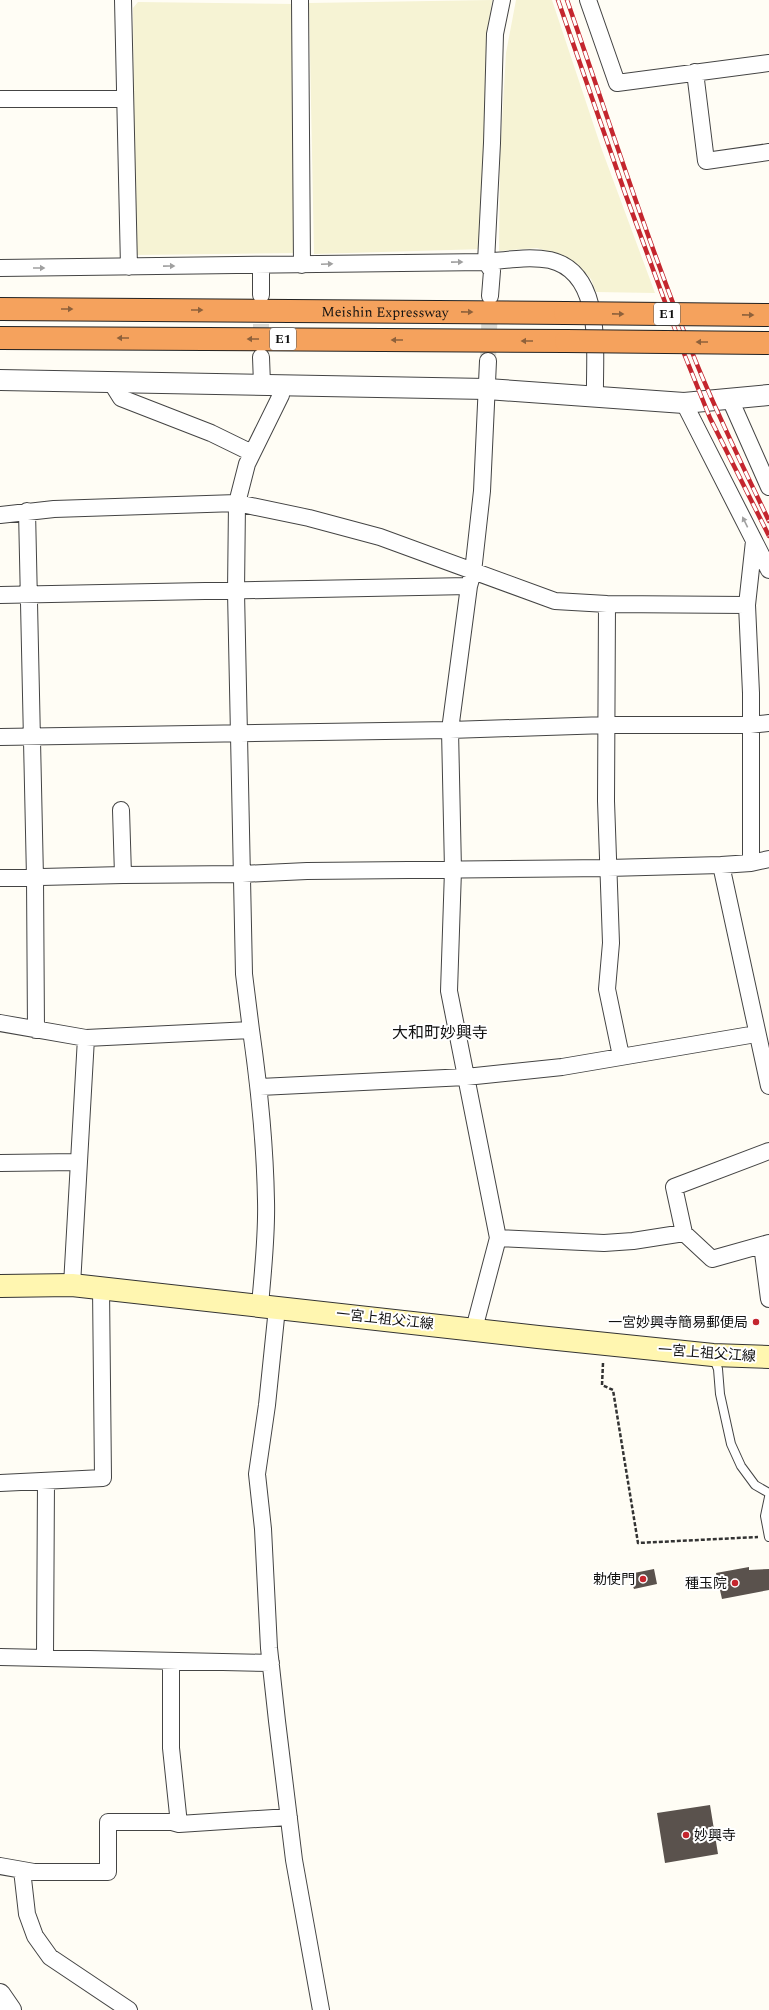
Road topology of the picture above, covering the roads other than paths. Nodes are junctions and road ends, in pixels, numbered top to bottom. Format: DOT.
graph roads {
  1 [pos="123,0"];
  2 [pos="300,0"];
  3 [pos="502,0"];
  4 [pos="588,0"];
  5 [pos="769,63"];
  6 [pos="695,72"];
  7 [pos="0,99"];
  8 [pos="124,99"];
  9 [pos="769,152"];
  10 [pos="486,262"];
  11 [pos="302,265"];
  12 [pos="261,266"];
  13 [pos="129,267"];
  14 [pos="0,268"];
  15 [pos="261,295"];
  16 [pos="490,296"];
  17 [pos="0,309"];
  18 [pos="769,315"];
  19 [pos="0,338"];
  20 [pos="769,343"];
  21 [pos="261,357"];
  22 [pos="488,361"];
  23 [pos="0,380"];
  24 [pos="111,382"];
  25 [pos="262,384"];
  26 [pos="282,384"];
  27 [pos="487,389"];
  28 [pos="769,395"];
  29 [pos="595,396"];
  30 [pos="730,399"];
  31 [pos="684,403"];
  32 [pos="252,453"];
  33 [pos="769,487"];
  34 [pos="236,503"];
  35 [pos="27,512"];
  36 [pos="0,515"];
  37 [pos="754,541"];
  38 [pos="769,570"];
  39 [pos="471,579"];
  40 [pos="236,592"];
  41 [pos="0,595"];
  42 [pos="30,595"];
  43 [pos="607,604"];
  44 [pos="747,605"];
  45 [pos="769,723"];
  46 [pos="606,725"];
  47 [pos="750,725"];
  48 [pos="450,730"];
  49 [pos="240,733"];
  50 [pos="31,736"];
  51 [pos="0,737"];
  52 [pos="121,810"];
  53 [pos="769,859"];
  54 [pos="751,863"];
  55 [pos="721,865"];
  56 [pos="608,868"];
  57 [pos="453,870"];
  58 [pos="242,874"];
  59 [pos="123,875"];
  60 [pos="0,878"];
  61 [pos="35,878"];
  62 [pos="0,1023"];
  63 [pos="36,1030"];
  64 [pos="250,1030"];
  65 [pos="756,1034"];
  66 [pos="86,1038"];
  67 [pos="621,1056"];
  68 [pos="466,1077"];
  69 [pos="769,1086"];
  70 [pos="260,1087"];
  71 [pos="769,1151"];
  72 [pos="78,1162"];
  73 [pos="0,1163"];
  74 [pos="684,1233"];
  75 [pos="498,1238"];
  76 [pos="766,1244"];
  77 [pos="72,1285"];
  78 [pos="0,1286"];
  79 [pos="101,1288"];
  80 [pos="769,1299"];
  81 [pos="269,1306"];
  82 [pos="474,1329"];
  83 [pos="713,1355"];
  84 [pos="769,1357"];
  85 [pos="46,1481"];
  86 [pos="0,1483"];
  87 [pos="769,1493"];
  88 [pos="769,1497"];
  89 [pos="769,1536"];
  90 [pos="0,1657"];
  91 [pos="45,1657"];
  92 [pos="171,1661"];
  93 [pos="272,1663"];
  94 [pos="289,1817"];
  95 [pos="180,1824"];
  96 [pos="0,1866"];
  97 [pos="22,1870"];
  98 [pos="0,1994"];
  99 [pos="11,2010"];
  100 [pos="129,2010"];
  101 [pos="321,2010"];
  1 -- 8 [label="street"];
  2 -- 11 [label="street"];
  3 -- 10 [label="street"];
  4 -- 6 [label="street"];
  5 -- 6 [label="street"];
  6 -- 9 [label="street"];
  7 -- 8 [label="street"];
  8 -- 13 [label="street"];
  11 -- 10 [label="street, one-way"];
  10 -- 16 [label="street"];
  10 -- 29 [label="street"];
  11 -- 12 [label="street"];
  13 -- 12 [label="street, one-way"];
  12 -- 15 [label="street"];
  14 -- 13 [label="street, one-way"];
  17 -- 18 [label="highway, Meishin Expressway / E1, one-way, bridge"];
  20 -- 19 [label="highway, Meishin Expressway / E1, one-way, bridge"];
  21 -- 25 [label="street"];
  22 -- 27 [label="street"];
  23 -- 24 [label="street"];
  24 -- 25 [label="street"];
  24 -- 32 [label="street"];
  25 -- 26 [label="street"];
  26 -- 27 [label="street"];
  26 -- 32 [label="street"];
  27 -- 29 [label="street"];
  27 -- 39 [label="street"];
  28 -- 30 [label="street"];
  29 -- 31 [label="street"];
  30 -- 31 [label="street"];
  30 -- 33 [label="street"];
  37 -- 31 [label="street, one-way"];
  32 -- 34 [label="street"];
  34 -- 35 [label="street"];
  34 -- 39 [label="street"];
  34 -- 40 [label="street"];
  35 -- 36 [label="street"];
  35 -- 42 [label="street"];
  37 -- 38 [label="street"];
  37 -- 44 [label="street"];
  39 -- 40 [label="street"];
  39 -- 43 [label="street"];
  39 -- 48 [label="street"];
  40 -- 42 [label="street"];
  40 -- 49 [label="street"];
  41 -- 42 [label="street"];
  42 -- 50 [label="street"];
  43 -- 44 [label="street"];
  43 -- 46 [label="street"];
  44 -- 47 [label="street"];
  45 -- 47 [label="street"];
  46 -- 47 [label="street"];
  46 -- 48 [label="street"];
  46 -- 56 [label="street"];
  47 -- 54 [label="street"];
  48 -- 49 [label="street"];
  48 -- 57 [label="street"];
  49 -- 50 [label="street"];
  49 -- 58 [label="street"];
  50 -- 51 [label="street"];
  50 -- 61 [label="street"];
  52 -- 59 [label="street"];
  53 -- 54 [label="street"];
  54 -- 55 [label="street"];
  55 -- 56 [label="street"];
  55 -- 65 [label="street"];
  56 -- 57 [label="street"];
  56 -- 67 [label="street"];
  57 -- 58 [label="street"];
  57 -- 68 [label="street"];
  58 -- 59 [label="street"];
  58 -- 64 [label="street"];
  59 -- 61 [label="street"];
  60 -- 61 [label="street"];
  61 -- 63 [label="street"];
  62 -- 63 [label="street"];
  63 -- 66 [label="street"];
  64 -- 66 [label="street"];
  64 -- 70 [label="street"];
  65 -- 67 [label="street"];
  65 -- 69 [label="street"];
  66 -- 72 [label="street"];
  67 -- 68 [label="street"];
  68 -- 70 [label="street"];
  68 -- 75 [label="street"];
  70 -- 81 [label="street"];
  71 -- 74 [label="street"];
  72 -- 73 [label="street"];
  72 -- 77 [label="street"];
  74 -- 75 [label="street"];
  74 -- 76 [label="street"];
  75 -- 82 [label="street"];
  76 -- 80 [label="street"];
  77 -- 78 [label="main road, 一宮上祖父江線"];
  77 -- 79 [label="main road, 一宮上祖父江線"];
  79 -- 81 [label="main road, 一宮上祖父江線"];
  79 -- 85 [label="street"];
  81 -- 82 [label="main road, 一宮上祖父江線"];
  81 -- 93 [label="street"];
  82 -- 83 [label="main road, 一宮上祖父江線"];
  83 -- 84 [label="main road, 一宮上祖父江線"];
  83 -- 87 [label="lane"];
  85 -- 86 [label="street"];
  85 -- 91 [label="street"];
  88 -- 89 [label="lane"];
  90 -- 91 [label="street"];
  91 -- 92 [label="street"];
  92 -- 93 [label="street"];
  92 -- 95 [label="street"];
  93 -- 94 [label="street"];
  94 -- 95 [label="street"];
  94 -- 101 [label="street"];
  95 -- 97 [label="street"];
  96 -- 97 [label="street"];
  97 -- 100 [label="street"];
  98 -- 99 [label="street"];
}
